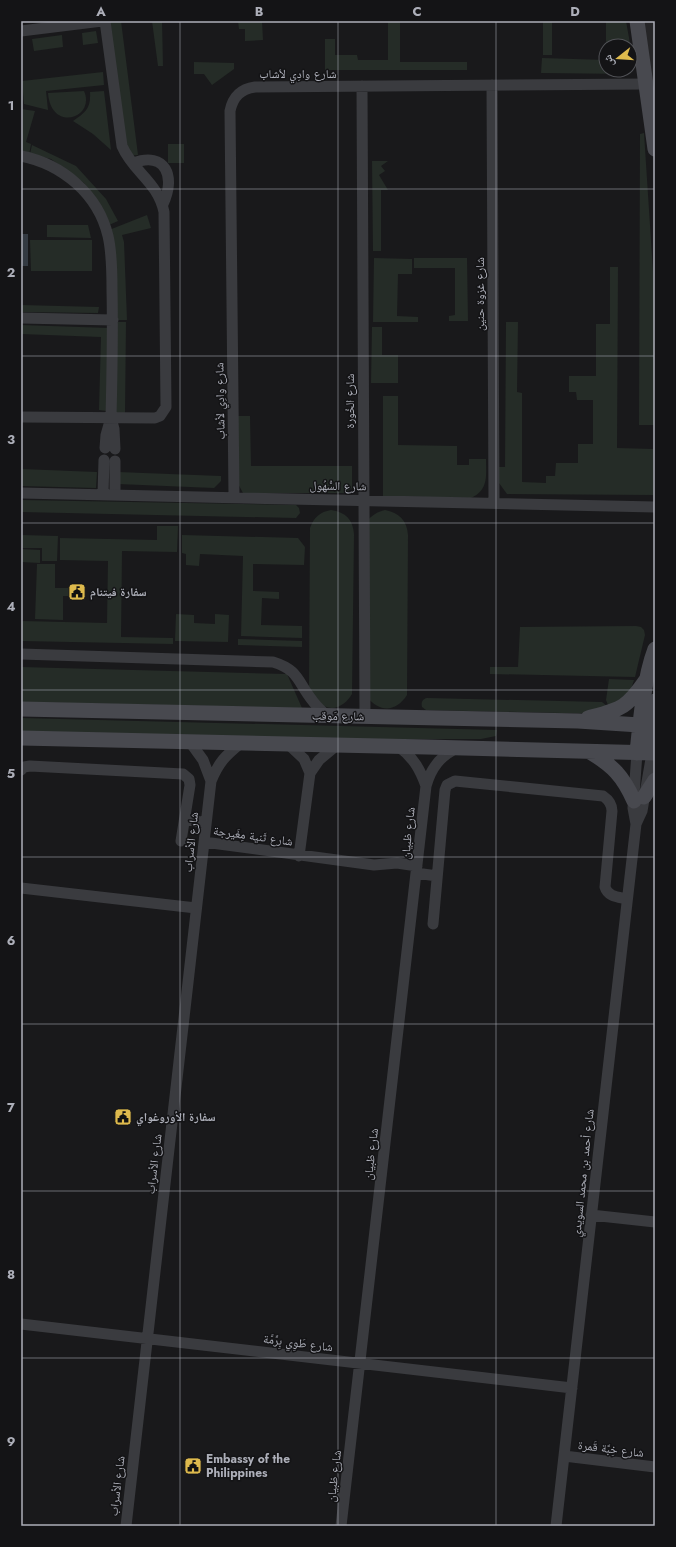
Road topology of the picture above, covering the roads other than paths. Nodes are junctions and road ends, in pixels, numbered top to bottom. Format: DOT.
graph roads {
  1 [pos="103,21"];
  2 [pos="637,21"];
  3 [pos="21,31"];
  4 [pos="647,84"];
  5 [pos="492,85"];
  6 [pos="362,86"];
  7 [pos="655,150"];
  8 [pos="21,156"];
  9 [pos="133,163"];
  10 [pos="162,204"];
  11 [pos="21,318"];
  12 [pos="113,320"];
  13 [pos="21,417"];
  14 [pos="111,418"];
  15 [pos="110,448"];
  16 [pos="21,493"];
  17 [pos="103,494"];
  18 [pos="115,495"];
  19 [pos="234,497"];
  20 [pos="364,500"];
  21 [pos="494,503"];
  22 [pos="655,507"];
  23 [pos="655,649"];
  24 [pos="21,654"];
  25 [pos="648,677"];
  26 [pos="655,701"];
  27 [pos="21,709"];
  28 [pos="327,716"];
  29 [pos="365,717"];
  30 [pos="578,721"];
  31 [pos="649,726"];
  32 [pos="22,739"];
  33 [pos="190,742"];
  34 [pos="241,743"];
  35 [pos="288,744"];
  36 [pos="337,745"];
  37 [pos="398,746"];
  38 [pos="457,748"];
  39 [pos="589,751"];
  40 [pos="648,753"];
  41 [pos="21,770"];
  42 [pos="310,773"];
  43 [pos="655,780"];
  44 [pos="211,781"];
  45 [pos="426,786"];
  46 [pos="639,799"];
  47 [pos="185,819"];
  48 [pos="206,822"];
  49 [pos="182,841"];
  50 [pos="204,842"];
  51 [pos="299,856"];
  52 [pos="416,869"];
  53 [pos="437,876"];
  54 [pos="21,888"];
  55 [pos="627,899"];
  56 [pos="196,908"];
  57 [pos="433,924"];
  58 [pos="591,1215"];
  59 [pos="655,1222"];
  60 [pos="21,1324"];
  61 [pos="147,1339"];
  62 [pos="360,1364"];
  63 [pos="572,1388"];
  64 [pos="564,1456"];
  65 [pos="655,1467"];
  66 [pos="126,1526"];
  67 [pos="341,1526"];
  68 [pos="556,1526"];
  1 -- 3 [label="street"];
  1 -- 9 [label="street"];
  2 -- 4 [label="main road"];
  4 -- 5 [label="street, شارع وادِي لأشاب"];
  4 -- 7 [label="main road"];
  5 -- 6 [label="street, شارع وادِي لأشاب"];
  5 -- 21 [label="street, شارع غزوة حنين"];
  6 -- 19 [label="street, شارع وادِي لأشاب"];
  6 -- 20 [label="street, شارع الخُورة"];
  8 -- 12 [label="street"];
  9 -- 10 [label="street"];
  9 -- 10 [label="street"];
  10 -- 14 [label="street"];
  11 -- 12 [label="street"];
  12 -- 14 [label="street"];
  13 -- 14 [label="street"];
  14 -- 15 [label="street"];
  16 -- 17 [label="street, شارع السُّهُول"];
  17 -- 18 [label="street, شارع السُّهُول"];
  17 -- 18 [label="street"];
  18 -- 19 [label="street, شارع السُّهُول"];
  19 -- 20 [label="street, شارع السُّهُول"];
  20 -- 21 [label="street, شارع السُّهُول"];
  20 -- 29 [label="street, شارع الخُورة"];
  21 -- 22 [label="street, شارع السُّهُول"];
  23 -- 25 [label="main road"];
  24 -- 28 [label="street"];
  25 -- 30 [label="main road"];
  25 -- 31 [label="main road"];
  26 -- 31 [label="main road"];
  27 -- 28 [label="main road, شارع مَوقب"];
  28 -- 29 [label="main road, شارع مَوقب"];
  29 -- 30 [label="main road, شارع مَوقب"];
  30 -- 31 [label="main road, شارع مَوقب"];
  31 -- 40 [label="main road"];
  32 -- 33 [label="main road"];
  33 -- 34 [label="main road"];
  33 -- 44 [label="street, شارع الأسراب"];
  34 -- 35 [label="main road"];
  34 -- 44 [label="street, شارع الأسراب"];
  35 -- 36 [label="main road"];
  35 -- 42 [label="street"];
  36 -- 37 [label="main road"];
  36 -- 42 [label="street"];
  37 -- 38 [label="main road"];
  37 -- 45 [label="street, شارع ظبيان"];
  38 -- 39 [label="main road"];
  38 -- 45 [label="street, شارع ظبيان"];
  39 -- 40 [label="main road"];
  39 -- 46 [label="main road"];
  40 -- 46 [label="street, شارع أحمد بن محمد السويدي"];
  41 -- 47 [label="street"];
  42 -- 51 [label="street, شارع ثَنية مِغَيرجة"];
  43 -- 46 [label="main road"];
  44 -- 48 [label="street, شارع الأسراب"];
  45 -- 52 [label="street, شارع ظبيان"];
  46 -- 55 [label="street, شارع أحمد بن محمد السويدي"];
  47 -- 48 [label="street"];
  47 -- 49 [label="street"];
  48 -- 50 [label="street, شارع الأسراب"];
  50 -- 51 [label="street, شارع ثَنية مِغَيرجة"];
  50 -- 56 [label="street, شارع الأسراب"];
  51 -- 52 [label="street, شارع ثَنية مِغَيرجة"];
  52 -- 53 [label="street, شارع ثَنية مِغَيرجة"];
  52 -- 62 [label="street, شارع ظبيان"];
  53 -- 55 [label="street"];
  53 -- 57 [label="street"];
  54 -- 56 [label="street"];
  55 -- 58 [label="street, شارع أحمد بن محمد السويدي"];
  56 -- 61 [label="street, شارع الأسراب"];
  58 -- 59 [label="street"];
  58 -- 63 [label="street, شارع أحمد بن محمد السويدي"];
  60 -- 61 [label="street, شارع طَوِي بِرِّمَّة"];
  61 -- 62 [label="street, شارع طَوِي بِرِّمَّة"];
  61 -- 66 [label="street, شارع الأسراب"];
  62 -- 63 [label="street, شارع طَوِي بِرِّمَّة"];
  62 -- 67 [label="street, شارع ظبيان"];
  63 -- 64 [label="street, شارع أحمد بن محمد السويدي"];
  64 -- 65 [label="street, شارع خِبَّة قَمرة"];
  64 -- 68 [label="street, شارع أحمد بن محمد السويدي"];
}
